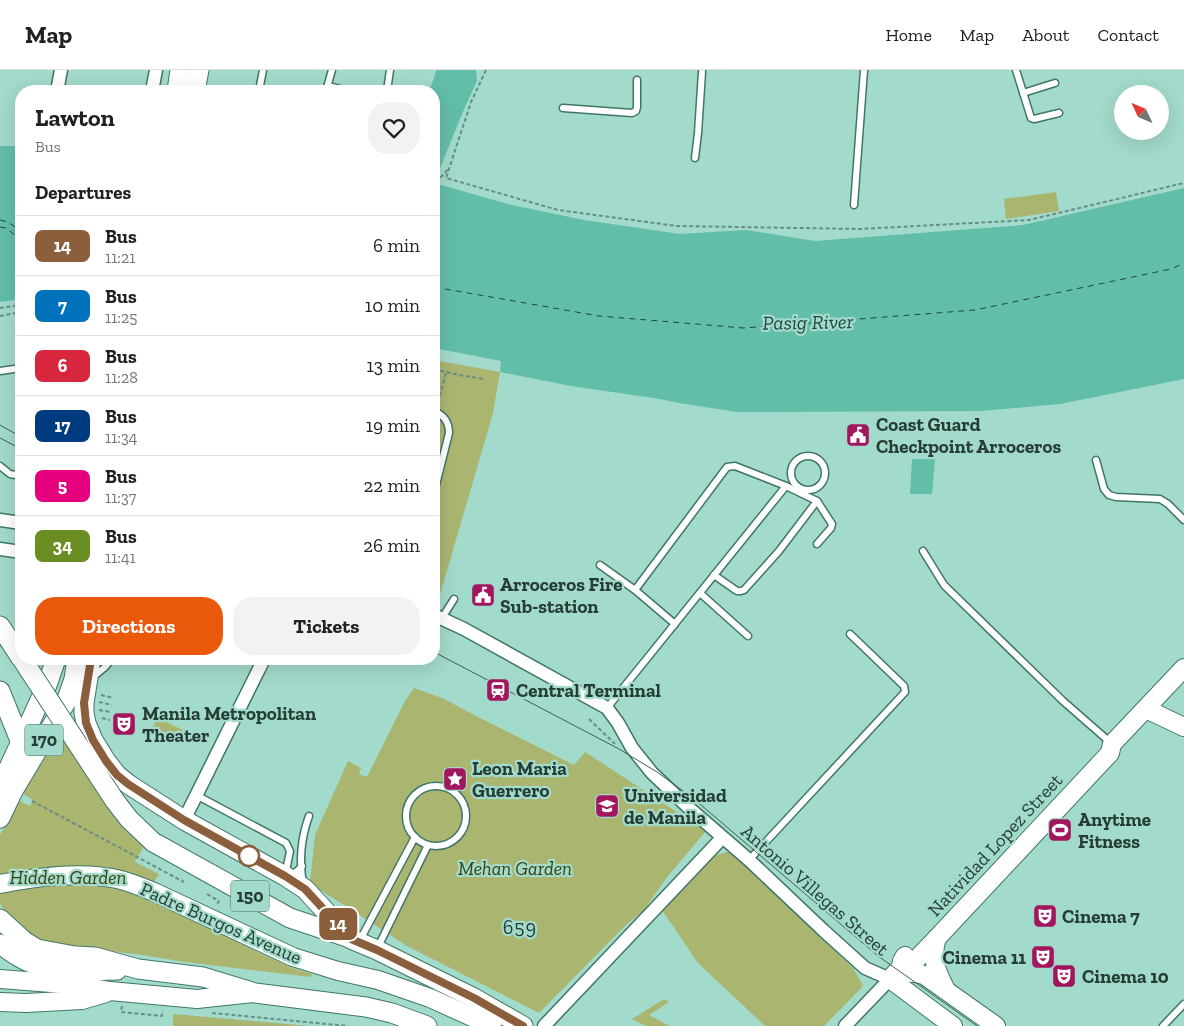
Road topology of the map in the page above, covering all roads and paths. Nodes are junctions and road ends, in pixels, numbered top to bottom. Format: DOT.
graph roads {
  1 [pos="61,70"];
  2 [pos="156,70"];
  3 [pos="180,70"];
  4 [pos="199,70"];
  5 [pos="263,70"];
  6 [pos="332,70"];
  7 [pos="390,70"];
  8 [pos="486,70"];
  9 [pos="864,70"];
  10 [pos="1016,70"];
  11 [pos="702,72"];
  12 [pos="637,80"];
  13 [pos="1054,83"];
  14 [pos="58,85"];
  15 [pos="153,85"];
  16 [pos="178,85"];
  17 [pos="196,85"];
  18 [pos="260,85"];
  19 [pos="328,85"];
  20 [pos="388,85"];
  21 [pos="1023,94"];
  22 [pos="563,108"];
  23 [pos="1058,113"];
  24 [pos="695,158"];
  25 [pos="450,166"];
  26 [pos="440,178"];
  27 [pos="1184,183"];
  28 [pos="854,205"];
  29 [pos="15,306"];
  30 [pos="0,308"];
  31 [pos="15,313"];
  32 [pos="0,316"];
  33 [pos="15,369"];
  34 [pos="440,370"];
  35 [pos="0,371"];
  36 [pos="446,372"];
  37 [pos="484,379"];
  38 [pos="440,392"];
  39 [pos="440,414"];
  40 [pos="1096,460"];
  41 [pos="0,466"];
  42 [pos="440,469"];
  43 [pos="15,475"];
  44 [pos="786,486"];
  45 [pos="802,491"];
  46 [pos="817,501"];
  47 [pos="0,520"];
  48 [pos="1184,520"];
  49 [pos="15,522"];
  50 [pos="817,544"];
  51 [pos="0,549"];
  52 [pos="15,551"];
  53 [pos="923,551"];
  54 [pos="600,565"];
  55 [pos="714,575"];
  56 [pos="635,590"];
  57 [pos="700,593"];
  58 [pos="454,599"];
  59 [pos="440,614"];
  60 [pos="440,617"];
  61 [pos="675,624"];
  62 [pos="0,626"];
  63 [pos="850,634"];
  64 [pos="748,636"];
  65 [pos="15,649"];
  66 [pos="26,665"];
  67 [pos="54,665"];
  68 [pos="77,665"];
  69 [pos="91,665"];
  70 [pos="107,665"];
  71 [pos="261,665"];
  72 [pos="1184,668"];
  73 [pos="93,688"];
  74 [pos="0,691"];
  75 [pos="113,698"];
  76 [pos="97,702"];
  77 [pos="112,704"];
  78 [pos="607,708"];
  79 [pos="96,709"];
  80 [pos="1146,709"];
  81 [pos="111,712"];
  82 [pos="97,717"];
  83 [pos="110,720"];
  84 [pos="1184,726"];
  85 [pos="21,743"];
  86 [pos="1112,744"];
  87 [pos="0,787"];
  88 [pos="196,795"];
  89 [pos="32,801"];
  90 [pos="1053,807"];
  91 [pos="309,816"];
  92 [pos="0,818"];
  93 [pos="184,820"];
  94 [pos="415,837"];
  95 [pos="722,838"];
  96 [pos="428,845"];
  97 [pos="749,860"];
  98 [pos="302,866"];
  99 [pos="285,876"];
  100 [pos="184,882"];
  101 [pos="0,884"];
  102 [pos="305,889"];
  103 [pos="207,894"];
  104 [pos="219,901"];
  105 [pos="0,919"];
  106 [pos="938,938"];
  107 [pos="355,940"];
  108 [pos="0,944"];
  109 [pos="377,950"];
  110 [pos="138,969"];
  111 [pos="895,973"];
  112 [pos="0,979"];
  113 [pos="110,991"];
  114 [pos="946,991"];
  115 [pos="255,993"];
  116 [pos="0,1002"];
  117 [pos="1184,1004"];
  118 [pos="122,1005"];
  119 [pos="163,1009"];
  120 [pos="212,1013"];
  121 [pos="348,1026"];
  122 [pos="427,1026"];
  123 [pos="492,1026"];
  124 [pos="523,1026"];
  125 [pos="544,1026"];
  126 [pos="845,1026"];
  127 [pos="953,1026"];
  128 [pos="996,1026"];
  129 [pos="1163,1026"];
  1 -- 14 [label="street"];
  2 -- 15 [label="street"];
  3 -- 16 [label="main road"];
  4 -- 17 [label="main road"];
  5 -- 18 [label="lane"];
  6 -- 19 [label="lane"];
  7 -- 20 [label="lane"];
  8 -- 25 [label="path"];
  9 -- 28 [label="lane"];
  10 -- 21 [label="lane"];
  11 -- 24 [label="lane"];
  12 -- 22 [label="lane"];
  13 -- 21 [label="lane"];
  21 -- 23 [label="lane"];
  25 -- 26 [label="path"];
  25 -- 27 [label="path"];
  29 -- 30 [label="path"];
  31 -- 32 [label="path"];
  33 -- 35 [label="lane"];
  34 -- 36 [label="path"];
  36 -- 37 [label="path"];
  36 -- 38 [label="path"];
  39 -- 42 [label="lane"];
  40 -- 48 [label="lane"];
  41 -- 43 [label="lane"];
  44 -- 45 [label="lane"];
  44 -- 55 [label="lane"];
  44 -- 56 [label="lane"];
  45 -- 45 [label="lane"];
  45 -- 46 [label="lane"];
  46 -- 50 [label="lane"];
  46 -- 55 [label="lane"];
  47 -- 49 [label="street"];
  51 -- 52 [label="street"];
  53 -- 86 [label="lane"];
  54 -- 56 [label="lane"];
  55 -- 57 [label="lane"];
  56 -- 61 [label="lane"];
  57 -- 61 [label="lane"];
  57 -- 64 [label="lane"];
  58 -- 59 [label="lane"];
  60 -- 78 [label="street, Antonio Villegas Street"];
  61 -- 78 [label="lane"];
  62 -- 65 [label="main road, 150"];
  63 -- 97 [label="lane"];
  66 -- 107 [label="main road, 150, bridge"];
  67 -- 85 [label="main road, 170"];
  68 -- 92 [label="main road, 170"];
  69 -- 73 [label="main road, 170"];
  70 -- 73 [label="lane"];
  71 -- 88 [label="street"];
  72 -- 80 [label="street, Natividad Lopez Street"];
  73 -- 75 [label="path"];
  73 -- 93 [label="main road, 170"];
  74 -- 85 [label="main road"];
  76 -- 77 [label="path"];
  78 -- 95 [label="street, Antonio Villegas Street"];
  79 -- 81 [label="path"];
  80 -- 84 [label="street"];
  80 -- 86 [label="street, Natividad Lopez Street"];
  82 -- 83 [label="path"];
  85 -- 87 [label="main road"];
  86 -- 90 [label="street, Natividad Lopez Street"];
  88 -- 93 [label="street"];
  88 -- 99 [label="lane"];
  89 -- 100 [label="path"];
  90 -- 106 [label="street, Natividad Lopez Street"];
  90 -- 111 [label="street, Natividad Lopez Street"];
  91 -- 98 [label="lane"];
  93 -- 99 [label="main road, 170"];
  94 -- 96 [label="lane"];
  94 -- 96 [label="lane"];
  94 -- 107 [label="lane"];
  95 -- 97 [label="street, Antonio Villegas Street"];
  95 -- 125 [label="street"];
  96 -- 109 [label="lane"];
  97 -- 111 [label="street, Antonio Villegas Street"];
  98 -- 99 [label="lane"];
  98 -- 102 [label="lane"];
  99 -- 102 [label="main road, 170"];
  101 -- 123 [label="street, Padre Burgos Avenue"];
  102 -- 107 [label="main road, 170"];
  103 -- 104 [label="path"];
  105 -- 110 [label="main road"];
  106 -- 111 [label="street, Natividad Lopez Street"];
  106 -- 114 [label="street"];
  107 -- 109 [label="main road, 150"];
  108 -- 110 [label="main road"];
  109 -- 124 [label="main road, 150"];
  110 -- 115 [label="main road"];
  111 -- 114 [label="street, Antonio Villegas Street"];
  111 -- 126 [label="street, Natividad Lopez Street"];
  111 -- 127 [label="street, Antonio Villegas Street"];
  112 -- 113 [label="street"];
  113 -- 115 [label="street"];
  113 -- 116 [label="street"];
  114 -- 128 [label="street, Antonio Villegas Street"];
  115 -- 122 [label="main road"];
  117 -- 129 [label="lane"];
  118 -- 119 [label="path"];
  120 -- 121 [label="path"];
}
